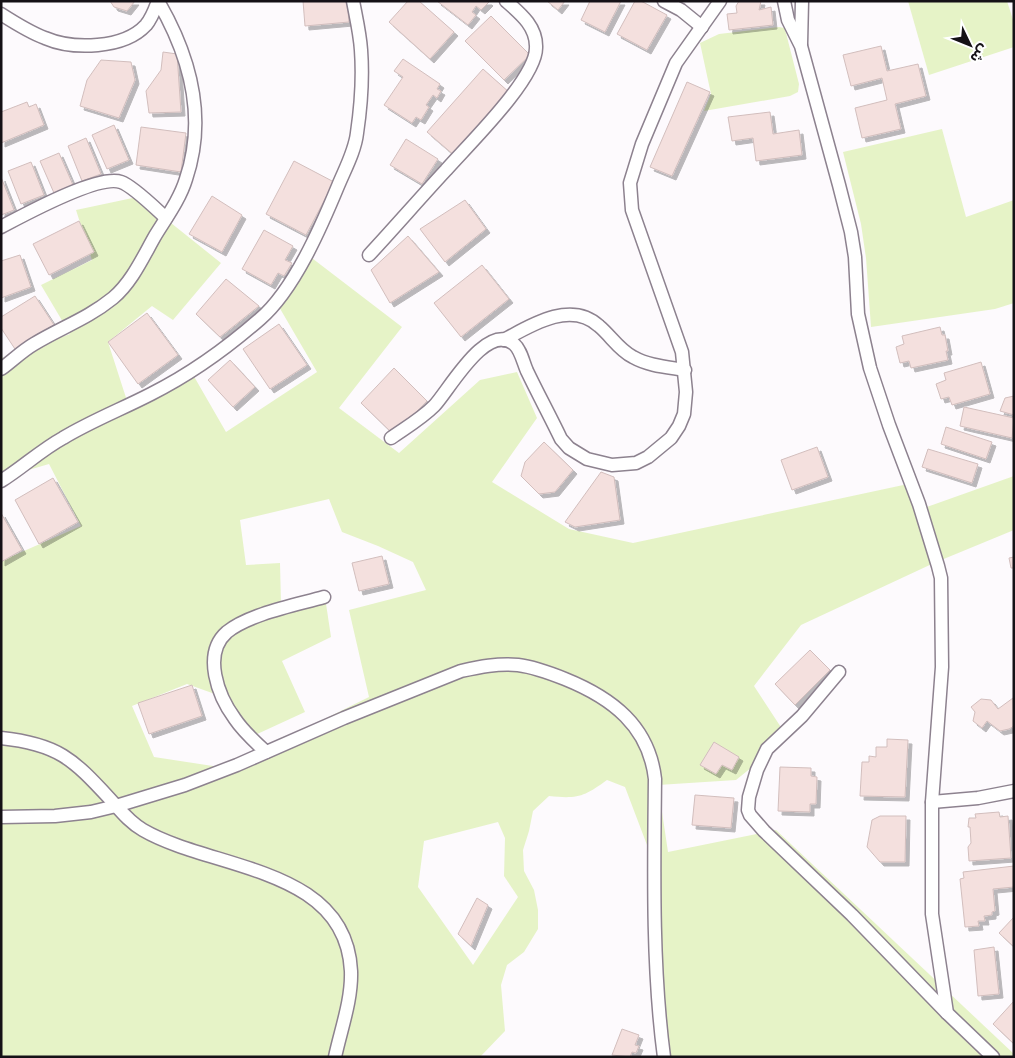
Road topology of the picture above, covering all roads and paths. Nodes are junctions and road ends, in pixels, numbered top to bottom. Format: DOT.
graph roads {
  1 [pos="158,1"];
  2 [pos="353,1"];
  3 [pos="506,1"];
  4 [pos="664,1"];
  5 [pos="720,1"];
  6 [pos="784,1"];
  7 [pos="802,1"];
  8 [pos="1,14"];
  9 [pos="702,27"];
  10 [pos="800,46"];
  11 [pos="166,218"];
  12 [pos="1,227"];
  13 [pos="370,255"];
  14 [pos="504,340"];
  15 [pos="1,369"];
  16 [pos="685,370"];
  17 [pos="391,438"];
  18 [pos="1,481"];
  19 [pos="324,597"];
  20 [pos="839,672"];
  21 [pos="1,738"];
  22 [pos="266,752"];
  23 [pos="1014,791"];
  24 [pos="932,802"];
  25 [pos="116,806"];
  26 [pos="1,817"];
  27 [pos="947,1013"];
  28 [pos="335,1057"];
  29 [pos="664,1057"];
  30 [pos="993,1057"];
  1 -- 8 [label="street"];
  1 -- 11 [label="street"];
  2 -- 18 [label="street"];
  3 -- 13 [label="street"];
  4 -- 9 [label="street"];
  5 -- 9 [label="street"];
  6 -- 10 [label="street"];
  7 -- 10 [label="street"];
  9 -- 16 [label="street"];
  10 -- 24 [label="street"];
  11 -- 12 [label="street"];
  11 -- 15 [label="street"];
  14 -- 16 [label="street"];
  14 -- 16 [label="street"];
  14 -- 17 [label="street"];
  19 -- 22 [label="street"];
  20 -- 27 [label="street"];
  21 -- 25 [label="street"];
  22 -- 25 [label="street"];
  22 -- 29 [label="street"];
  23 -- 24 [label="street"];
  24 -- 27 [label="street"];
  25 -- 26 [label="street"];
  25 -- 28 [label="street"];
  27 -- 30 [label="street"];
}
